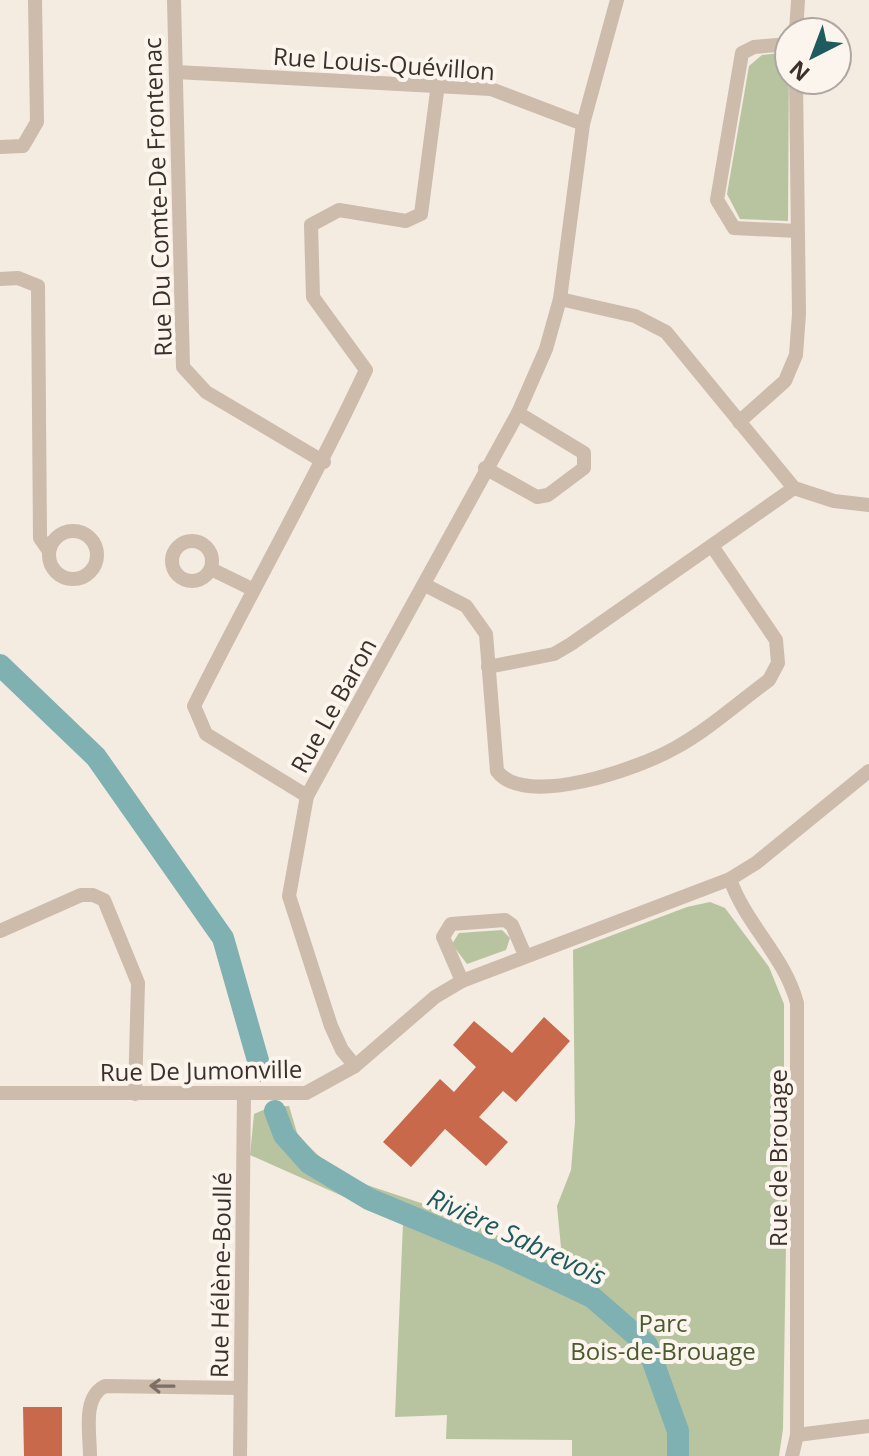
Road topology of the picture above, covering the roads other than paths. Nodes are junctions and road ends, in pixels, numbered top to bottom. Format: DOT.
graph roads {
  1 [pos="35,0"];
  2 [pos="174,0"];
  3 [pos="617,0"];
  4 [pos="773,45"];
  5 [pos="176,72"];
  6 [pos="438,84"];
  7 [pos="796,96"];
  8 [pos="583,124"];
  9 [pos="0,147"];
  10 [pos="797,231"];
  11 [pos="0,279"];
  12 [pos="560,299"];
  13 [pos="518,413"];
  14 [pos="739,422"];
  15 [pos="324,462"];
  16 [pos="485,468"];
  17 [pos="794,488"];
  18 [pos="869,505"];
  19 [pos="712,546"];
  20 [pos="49,551"];
  21 [pos="211,569"];
  22 [pos="425,585"];
  23 [pos="252,589"];
  24 [pos="488,667"];
  25 [pos="869,771"];
  26 [pos="307,796"];
  27 [pos="730,879"];
  28 [pos="0,931"];
  29 [pos="525,955"];
  30 [pos="462,981"];
  31 [pos="355,1066"];
  32 [pos="0,1093"];
  33 [pos="135,1094"];
  34 [pos="244,1095"];
  35 [pos="240,1388"];
  36 [pos="869,1426"];
  37 [pos="797,1435"];
  38 [pos="90,1456"];
  39 [pos="240,1456"];
  40 [pos="792,1456"];
  1 -- 9 [label="street"];
  2 -- 5 [label="street, Rue Du Comte-De Frontenac"];
  3 -- 8 [label="street, Rue Le Baron"];
  4 -- 10 [label="street"];
  5 -- 6 [label="street, Rue Louis-Quévillon"];
  5 -- 15 [label="street, Rue Du Comte-De Frontenac"];
  6 -- 8 [label="street, Rue Louis-Quévillon"];
  6 -- 15 [label="street"];
  7 -- 10 [label="street"];
  8 -- 12 [label="street, Rue Le Baron"];
  10 -- 14 [label="street"];
  11 -- 20 [label="street"];
  12 -- 13 [label="street, Rue Le Baron"];
  12 -- 14 [label="street"];
  13 -- 16 [label="street, Rue Le Baron"];
  13 -- 16 [label="street"];
  14 -- 17 [label="street"];
  15 -- 23 [label="street"];
  16 -- 22 [label="street, Rue Le Baron"];
  17 -- 18 [label="street"];
  17 -- 19 [label="street"];
  19 -- 24 [label="street"];
  19 -- 24 [label="street"];
  21 -- 23 [label="street"];
  22 -- 24 [label="street"];
  22 -- 26 [label="street, Rue Le Baron"];
  23 -- 26 [label="street"];
  25 -- 27 [label="street, Rue De Jumonville"];
  26 -- 31 [label="street, Rue Le Baron"];
  27 -- 29 [label="street, Rue De Jumonville"];
  27 -- 37 [label="street, Rue de Brouage"];
  28 -- 33 [label="street"];
  29 -- 30 [label="street, Rue De Jumonville"];
  29 -- 30 [label="street"];
  30 -- 31 [label="street, Rue De Jumonville"];
  31 -- 34 [label="street, Rue De Jumonville"];
  32 -- 33 [label="street, Rue De Jumonville"];
  33 -- 34 [label="street, Rue De Jumonville"];
  34 -- 35 [label="street, Rue Hélène-Boullé"];
  35 -- 38 [label="street, one-way"];
  35 -- 39 [label="street, Rue Hélène-Boullé"];
  36 -- 37 [label="street"];
  37 -- 40 [label="street, Rue de Brouage"];
}
